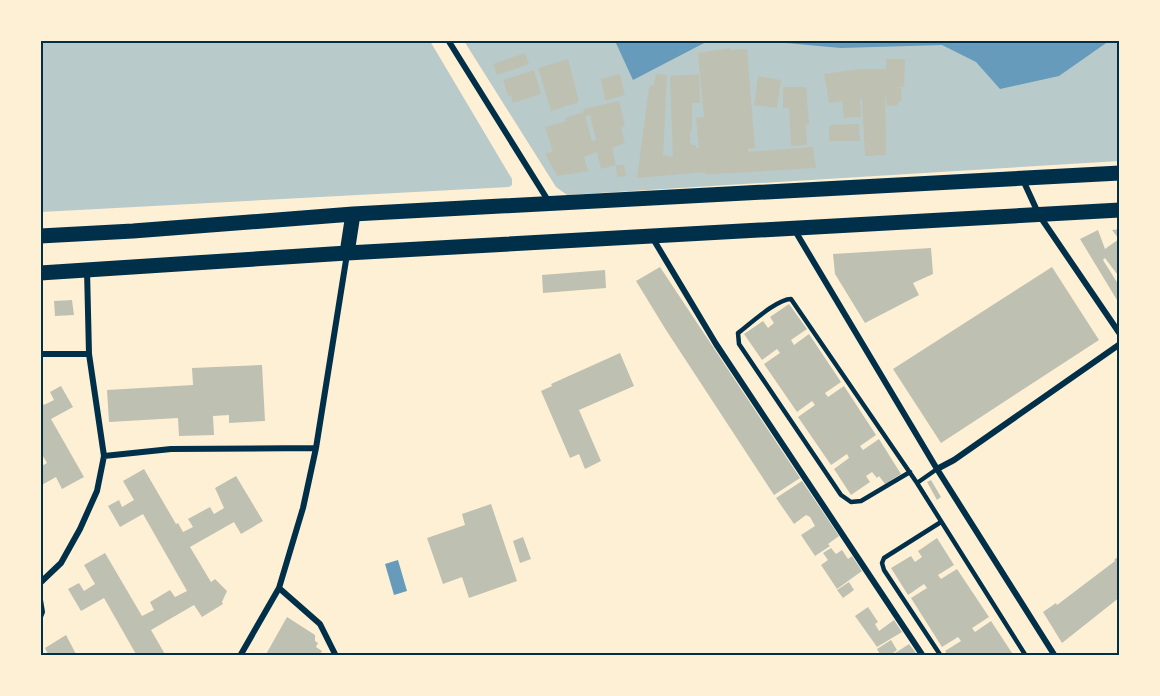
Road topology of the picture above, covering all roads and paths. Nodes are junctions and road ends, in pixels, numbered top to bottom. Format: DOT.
graph roads {
  1 [pos="448,40"];
  2 [pos="1119,173"];
  3 [pos="1023,179"];
  4 [pos="550,203"];
  5 [pos="1119,210"];
  6 [pos="353,214"];
  7 [pos="1039,215"];
  8 [pos="793,228"];
  9 [pos="40,236"];
  10 [pos="652,236"];
  11 [pos="347,253"];
  12 [pos="87,270"];
  13 [pos="40,273"];
  14 [pos="1119,334"];
  15 [pos="1119,344"];
  16 [pos="40,354"];
  17 [pos="90,354"];
  18 [pos="316,448"];
  19 [pos="104,456"];
  20 [pos="937,469"];
  21 [pos="910,472"];
  22 [pos="917,483"];
  23 [pos="941,522"];
  24 [pos="40,583"];
  25 [pos="279,588"];
  26 [pos="40,600"];
  27 [pos="40,617"];
  28 [pos="240,656"];
  29 [pos="336,656"];
  30 [pos="923,656"];
  31 [pos="940,656"];
  32 [pos="1026,656"];
  33 [pos="1055,656"];
  1 -- 4 [label="street"];
  2 -- 3 [label="main road"];
  3 -- 4 [label="main road"];
  3 -- 7 [label="street"];
  4 -- 6 [label="main road"];
  5 -- 7 [label="main road"];
  6 -- 9 [label="main road"];
  6 -- 11 [label="main road"];
  7 -- 8 [label="main road"];
  7 -- 14 [label="street"];
  8 -- 10 [label="main road"];
  8 -- 20 [label="street"];
  10 -- 11 [label="main road"];
  10 -- 30 [label="street"];
  11 -- 12 [label="main road"];
  11 -- 18 [label="street"];
  12 -- 13 [label="main road"];
  12 -- 17 [label="street"];
  15 -- 20 [label="street"];
  16 -- 17 [label="street"];
  17 -- 19 [label="street"];
  18 -- 19 [label="street"];
  18 -- 25 [label="street"];
  19 -- 24 [label="street"];
  20 -- 22 [label="lane"];
  20 -- 33 [label="street"];
  21 -- 21 [label="lane"];
  21 -- 22 [label="lane"];
  22 -- 23 [label="lane"];
  23 -- 31 [label="lane"];
  23 -- 32 [label="lane"];
  25 -- 28 [label="street"];
  25 -- 29 [label="street"];
  26 -- 27 [label="street"];
}
